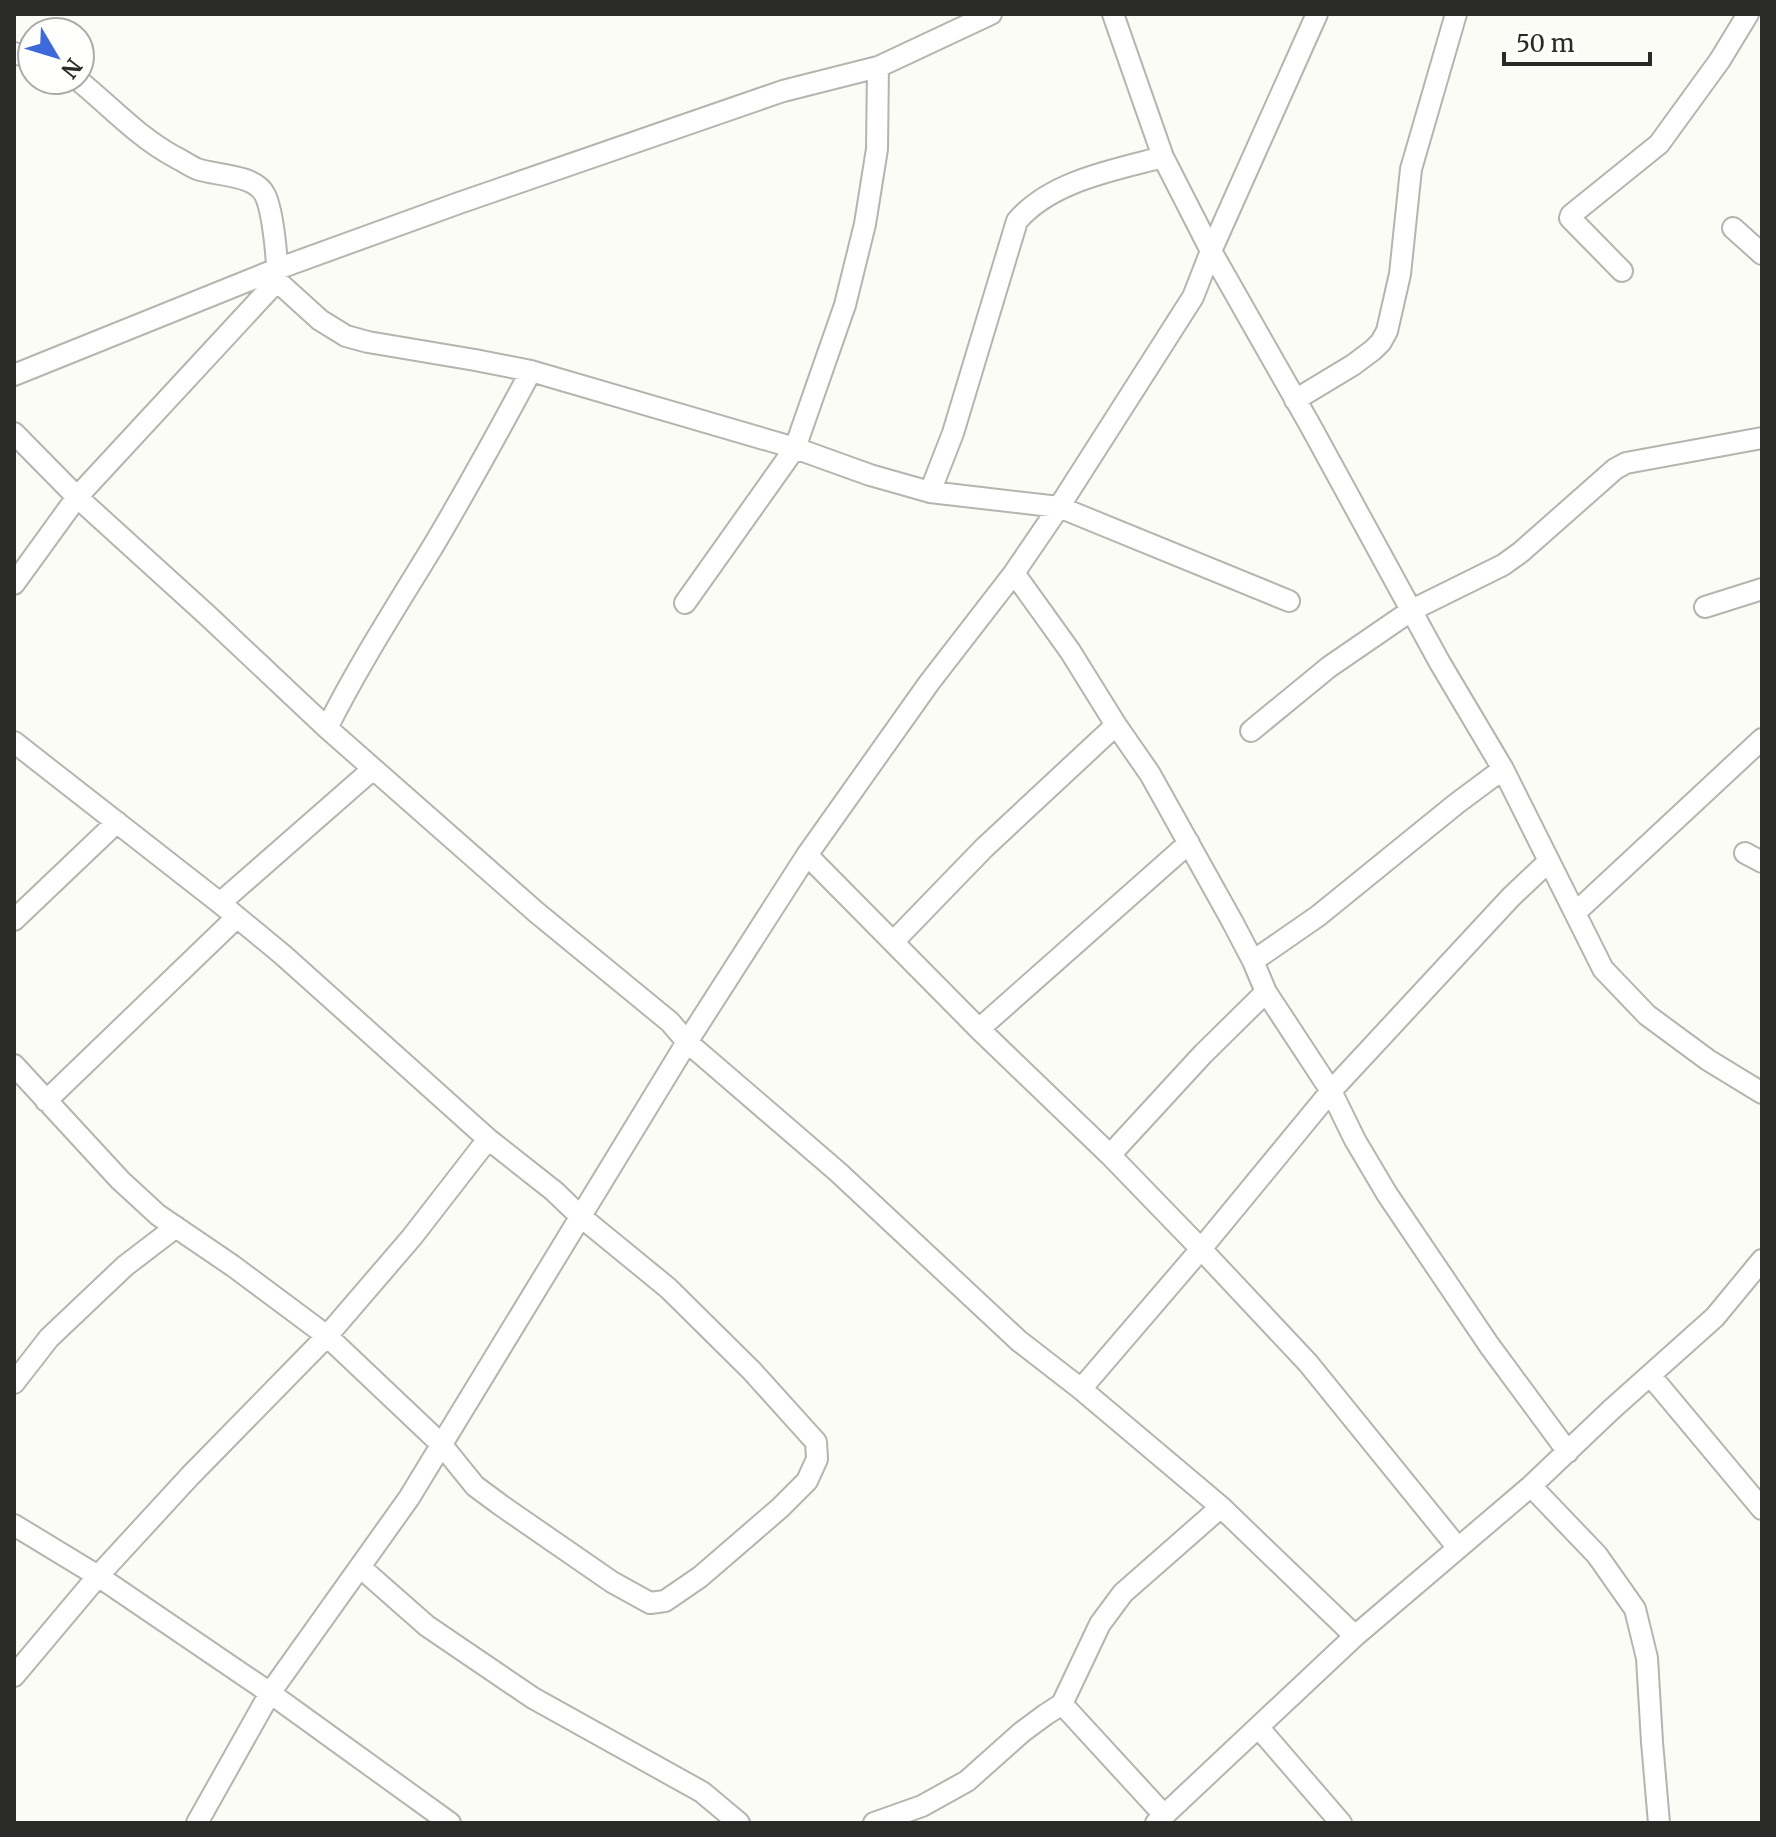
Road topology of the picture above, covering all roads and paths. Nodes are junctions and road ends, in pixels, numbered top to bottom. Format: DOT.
graph roads {
  1 [pos="991,14"];
  2 [pos="1113,14"];
  3 [pos="1317,14"];
  4 [pos="1456,14"];
  5 [pos="1748,14"];
  6 [pos="878,67"];
  7 [pos="96,95"];
  8 [pos="1163,157"];
  9 [pos="1733,228"];
  10 [pos="1211,251"];
  11 [pos="1762,254"];
  12 [pos="1622,271"];
  13 [pos="277,275"];
  14 [pos="531,371"];
  15 [pos="14,375"];
  16 [pos="1295,400"];
  17 [pos="14,433"];
  18 [pos="1762,438"];
  19 [pos="795,448"];
  20 [pos="930,492"];
  21 [pos="77,497"];
  22 [pos="1059,507"];
  23 [pos="1014,573"];
  24 [pos="14,584"];
  25 [pos="1762,589"];
  26 [pos="1289,601"];
  27 [pos="685,603"];
  28 [pos="1705,607"];
  29 [pos="1412,610"];
  30 [pos="1116,725"];
  31 [pos="327,728"];
  32 [pos="1251,731"];
  33 [pos="1762,739"];
  34 [pos="14,742"];
  35 [pos="373,769"];
  36 [pos="1503,769"];
  37 [pos="117,822"];
  38 [pos="1189,843"];
  39 [pos="807,855"];
  40 [pos="1548,862"];
  41 [pos="220,903"];
  42 [pos="1575,913"];
  43 [pos="237,917"];
  44 [pos="14,920"];
  45 [pos="893,942"];
  46 [pos="1253,961"];
  47 [pos="1266,992"];
  48 [pos="979,1029"];
  49 [pos="687,1042"];
  50 [pos="14,1065"];
  51 [pos="1331,1091"];
  52 [pos="1762,1093"];
  53 [pos="46,1101"];
  54 [pos="488,1139"];
  55 [pos="1110,1155"];
  56 [pos="580,1216"];
  57 [pos="176,1227"];
  58 [pos="1201,1249"];
  59 [pos="1762,1260"];
  60 [pos="327,1336"];
  61 [pos="1650,1375"];
  62 [pos="14,1383"];
  63 [pos="1081,1389"];
  64 [pos="441,1444"];
  65 [pos="1568,1452"];
  66 [pos="1531,1486"];
  67 [pos="1221,1507"];
  68 [pos="1762,1509"];
  69 [pos="14,1525"];
  70 [pos="1458,1548"];
  71 [pos="360,1567"];
  72 [pos="98,1576"];
  73 [pos="1355,1636"];
  74 [pos="14,1676"];
  75 [pos="270,1693"];
  76 [pos="1062,1704"];
  77 [pos="1258,1727"];
  78 [pos="1160,1819"];
  79 [pos="197,1823"];
  80 [pos="450,1823"];
  81 [pos="739,1823"];
  82 [pos="757,1823"];
  83 [pos="874,1823"];
  84 [pos="1341,1823"];
  85 [pos="1659,1823"];
  1 -- 6 [label="street"];
  2 -- 8 [label="street"];
  3 -- 10 [label="street"];
  4 -- 16 [label="street"];
  5 -- 12 [label="street"];
  6 -- 13 [label="street"];
  6 -- 19 [label="street"];
  7 -- 13 [label="street"];
  8 -- 10 [label="street"];
  8 -- 20 [label="street"];
  9 -- 11 [label="street"];
  10 -- 16 [label="street"];
  10 -- 22 [label="street"];
  13 -- 14 [label="street"];
  13 -- 15 [label="street"];
  13 -- 21 [label="street"];
  14 -- 19 [label="street"];
  14 -- 31 [label="street"];
  16 -- 29 [label="street"];
  17 -- 21 [label="street"];
  18 -- 29 [label="street"];
  19 -- 20 [label="street"];
  19 -- 27 [label="street"];
  20 -- 22 [label="street"];
  21 -- 24 [label="street"];
  21 -- 31 [label="street"];
  22 -- 23 [label="street"];
  22 -- 26 [label="street"];
  23 -- 30 [label="street"];
  23 -- 39 [label="street"];
  25 -- 28 [label="street"];
  29 -- 32 [label="street"];
  29 -- 36 [label="street"];
  30 -- 38 [label="street"];
  30 -- 45 [label="street"];
  31 -- 35 [label="street"];
  33 -- 42 [label="street"];
  34 -- 37 [label="street"];
  35 -- 41 [label="street"];
  35 -- 49 [label="street"];
  36 -- 40 [label="street"];
  36 -- 46 [label="street"];
  37 -- 41 [label="street"];
  37 -- 44 [label="street"];
  38 -- 46 [label="street"];
  38 -- 48 [label="street"];
  39 -- 45 [label="street"];
  39 -- 49 [label="street"];
  40 -- 42 [label="street"];
  40 -- 51 [label="street"];
  41 -- 43 [label="street"];
  42 -- 52 [label="street"];
  43 -- 53 [label="street"];
  43 -- 54 [label="street"];
  45 -- 48 [label="street"];
  46 -- 47 [label="street"];
  47 -- 51 [label="street"];
  47 -- 55 [label="street"];
  48 -- 55 [label="street"];
  49 -- 56 [label="street"];
  49 -- 63 [label="street"];
  50 -- 53 [label="street"];
  51 -- 58 [label="street"];
  51 -- 65 [label="street"];
  53 -- 57 [label="street"];
  54 -- 56 [label="street"];
  54 -- 60 [label="street"];
  55 -- 58 [label="street"];
  56 -- 64 [label="street"];
  56 -- 64 [label="street"];
  57 -- 60 [label="street"];
  57 -- 62 [label="street"];
  58 -- 63 [label="street"];
  58 -- 70 [label="street"];
  59 -- 61 [label="street"];
  60 -- 64 [label="street"];
  60 -- 72 [label="street"];
  61 -- 65 [label="street"];
  61 -- 68 [label="street"];
  63 -- 67 [label="street"];
  64 -- 71 [label="street"];
  65 -- 66 [label="street"];
  66 -- 70 [label="street"];
  66 -- 85 [label="street"];
  67 -- 73 [label="street"];
  67 -- 76 [label="street"];
  69 -- 72 [label="street"];
  70 -- 73 [label="street"];
  71 -- 75 [label="street"];
  71 -- 81 [label="street"];
  72 -- 74 [label="street"];
  72 -- 75 [label="street"];
  73 -- 77 [label="street"];
  75 -- 79 [label="street"];
  75 -- 80 [label="street"];
  76 -- 78 [label="street"];
  76 -- 83 [label="street"];
  77 -- 78 [label="street"];
  77 -- 84 [label="street"];
  81 -- 82 [label="street"];
}
